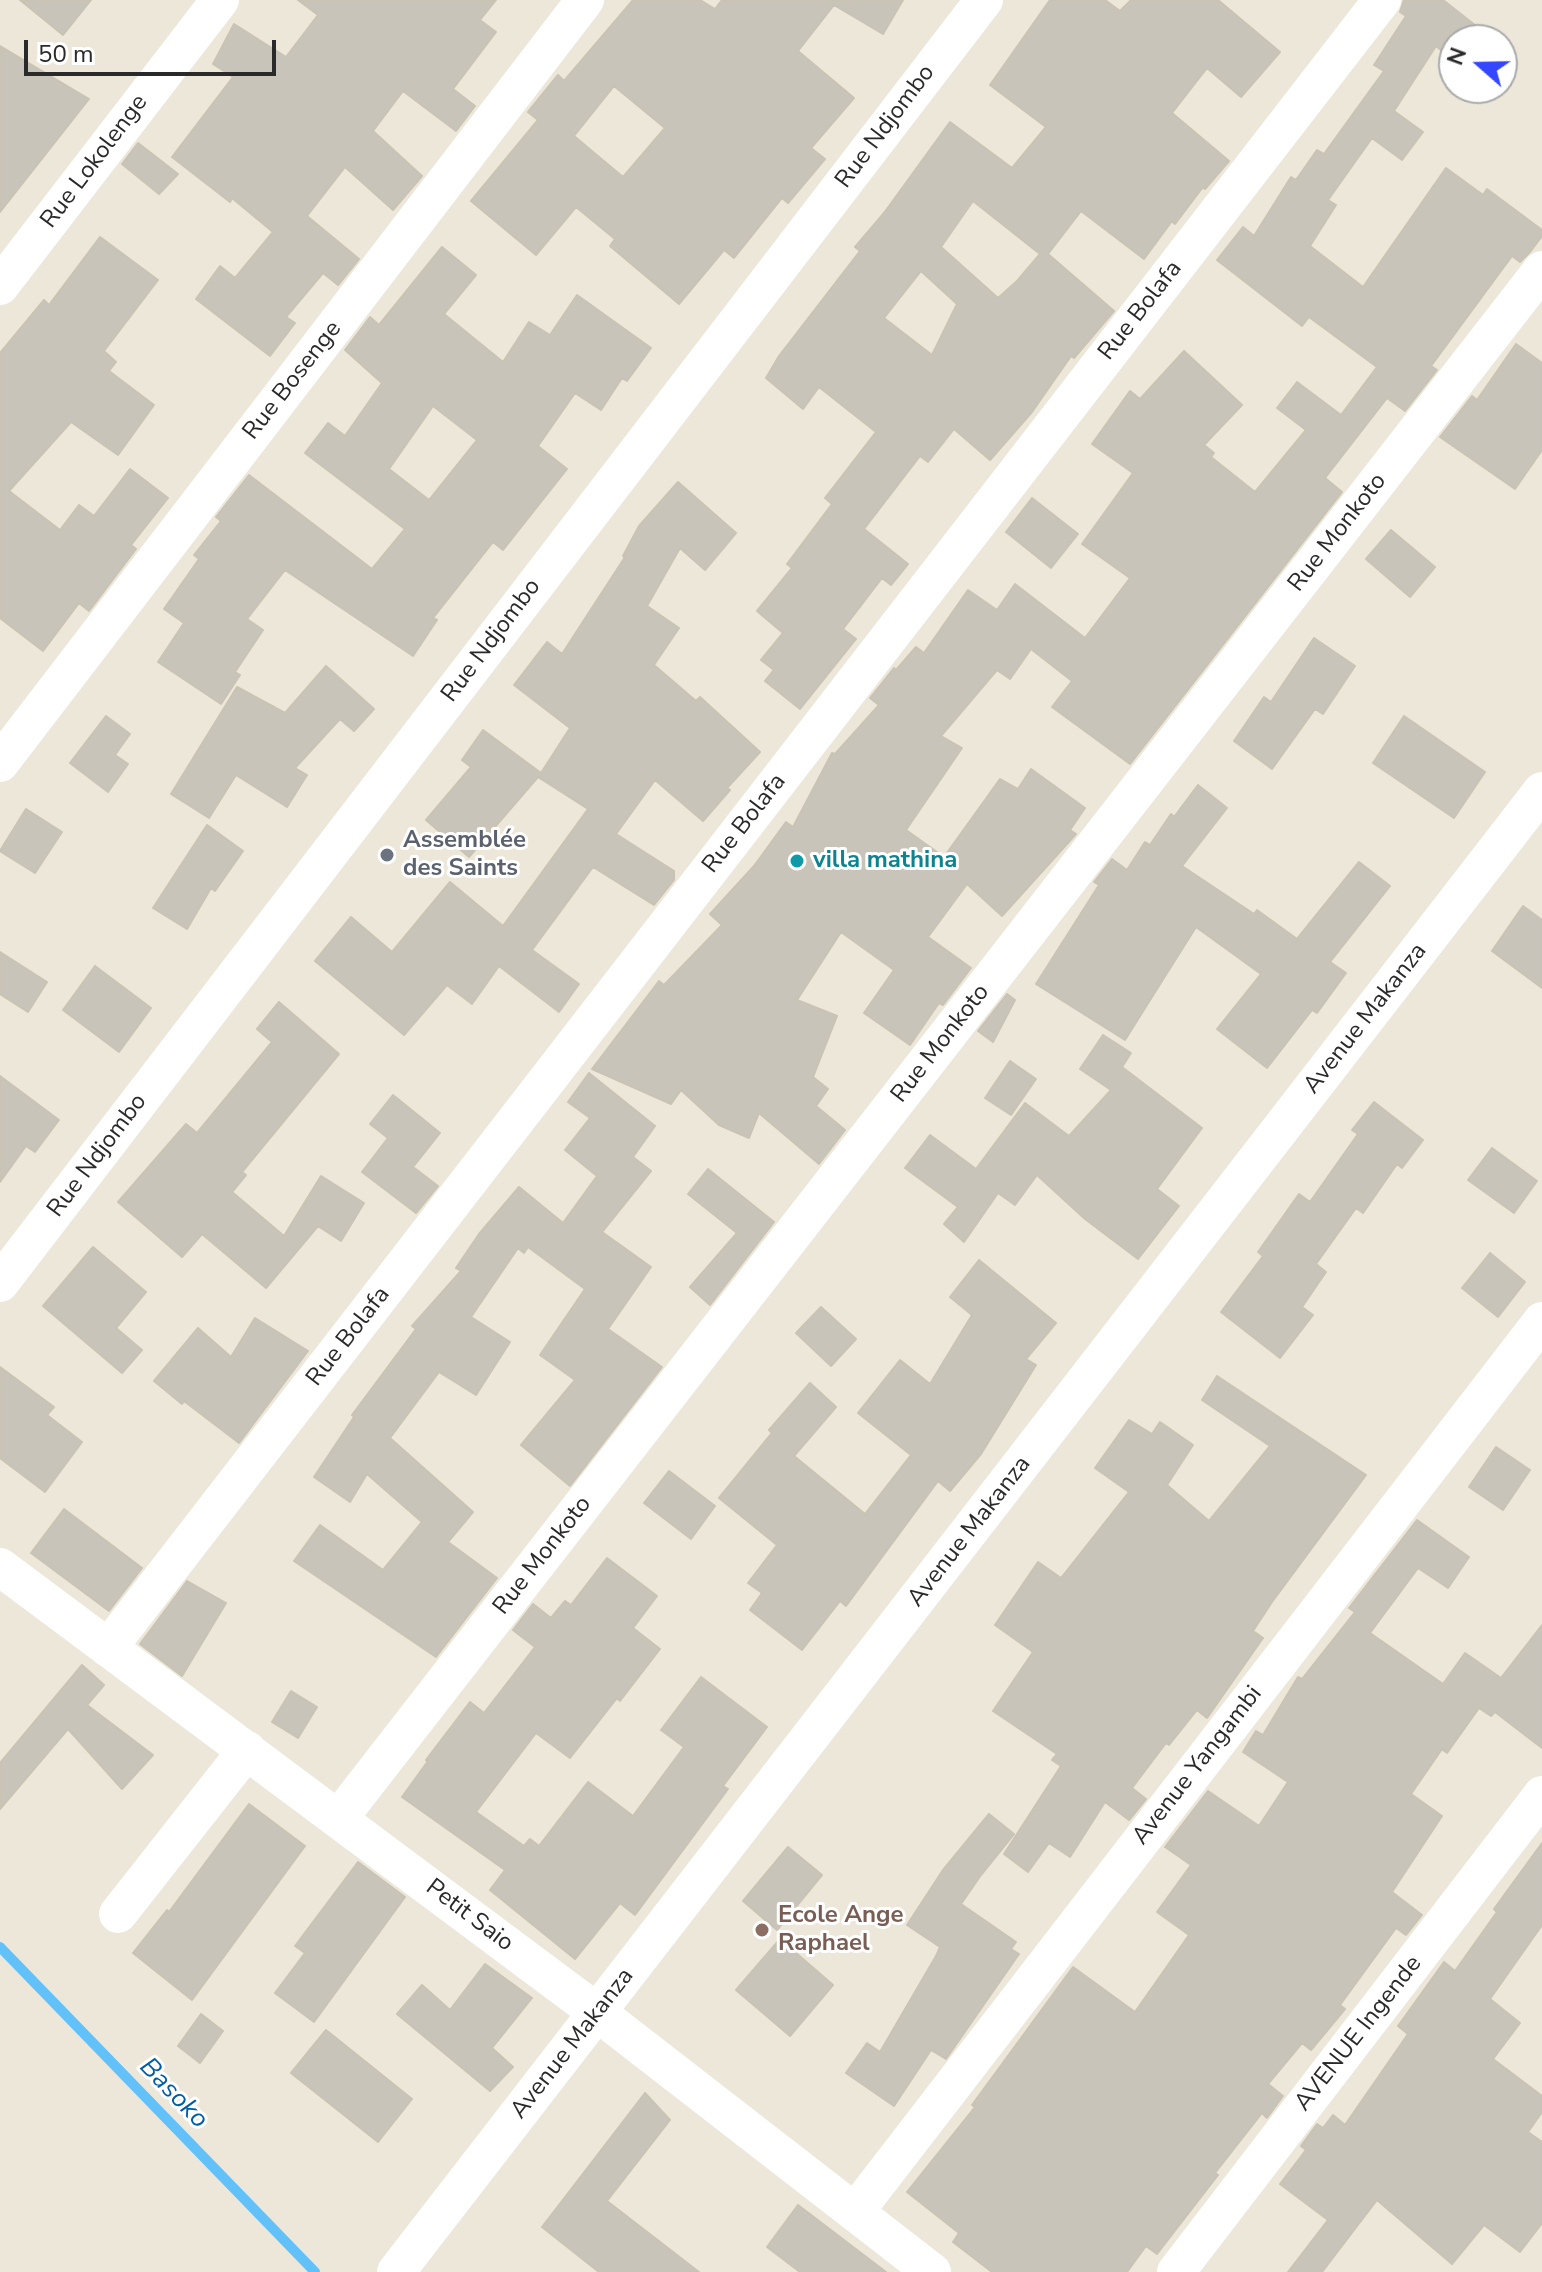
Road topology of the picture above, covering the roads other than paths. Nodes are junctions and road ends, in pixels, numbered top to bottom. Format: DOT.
graph roads {
  1 [pos="220,0"];
  2 [pos="585,0"];
  3 [pos="984,0"];
  4 [pos="1382,0"];
  5 [pos="1542,270"];
  6 [pos="0,286"];
  7 [pos="0,763"];
  8 [pos="1542,791"];
  9 [pos="0,1283"];
  10 [pos="1542,1321"];
  11 [pos="0,1567"];
  12 [pos="108,1648"];
  13 [pos="247,1750"];
  14 [pos="1542,1795"];
  15 [pos="339,1818"];
  16 [pos="118,1914"];
  17 [pos="598,2013"];
  18 [pos="855,2212"];
  19 [pos="396,2272"];
  20 [pos="932,2272"];
  21 [pos="1176,2272"];
  1 -- 6 [label="street, Rue Lokolenge"];
  2 -- 7 [label="street, Rue Bosenge"];
  3 -- 9 [label="street, Rue Ndjombo"];
  4 -- 12 [label="street, Rue Bolafa"];
  5 -- 15 [label="street, Rue Monkoto"];
  8 -- 17 [label="street, Avenue Makanza"];
  10 -- 18 [label="street, Avenue Yangambi"];
  11 -- 12 [label="street, Petit Saio"];
  12 -- 13 [label="street, Petit Saio"];
  13 -- 15 [label="street, Petit Saio"];
  13 -- 16 [label="street"];
  14 -- 21 [label="street, AVENUE Ingende"];
  15 -- 17 [label="street, Petit Saio"];
  17 -- 18 [label="street, Petit Saio"];
  17 -- 19 [label="street, Avenue Makanza"];
  18 -- 20 [label="street, Petit Saio"];
}
